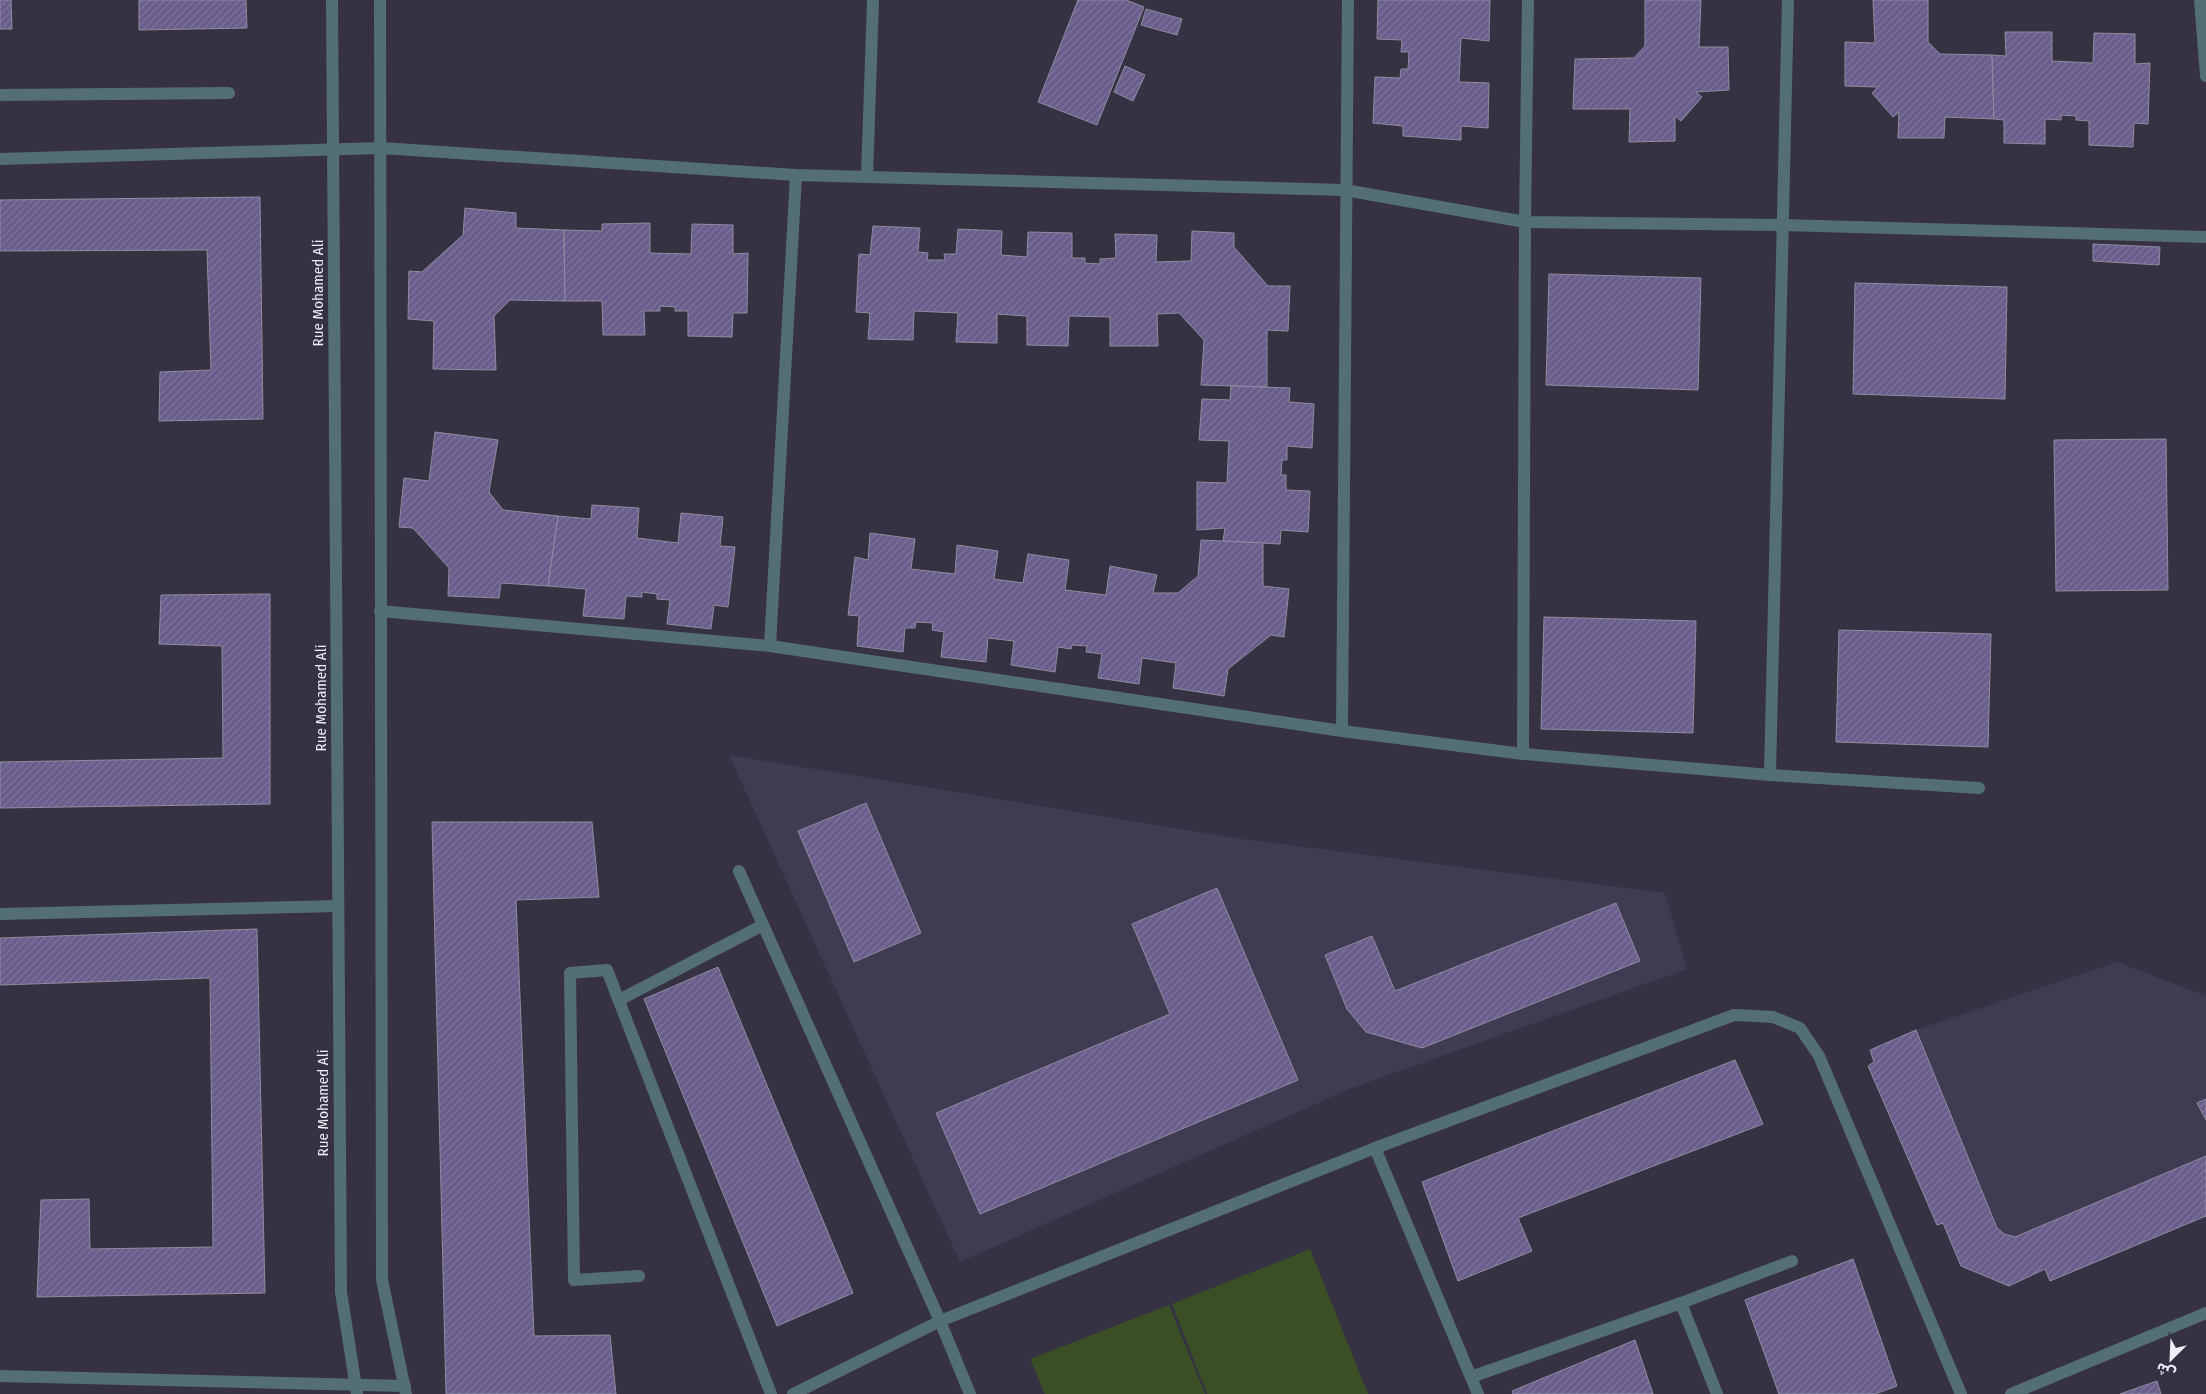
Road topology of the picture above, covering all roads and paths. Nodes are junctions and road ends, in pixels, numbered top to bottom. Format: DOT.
graph roads {
  1 [pos="332,0"];
  2 [pos="380,0"];
  3 [pos="873,0"];
  4 [pos="1348,0"];
  5 [pos="1528,0"];
  6 [pos="1788,0"];
  7 [pos="2200,0"];
  8 [pos="2206,76"];
  9 [pos="229,93"];
  10 [pos="0,95"];
  11 [pos="333,148"];
  12 [pos="381,148"];
  13 [pos="0,159"];
  14 [pos="796,175"];
  15 [pos="867,176"];
  16 [pos="1345,190"];
  17 [pos="1525,222"];
  18 [pos="1783,225"];
  19 [pos="2206,237"];
  20 [pos="380,611"];
  21 [pos="770,646"];
  22 [pos="1342,731"];
  23 [pos="1523,754"];
  24 [pos="1770,775"];
  25 [pos="1979,788"];
  26 [pos="739,871"];
  27 [pos="338,906"];
  28 [pos="0,914"];
  29 [pos="763,925"];
  30 [pos="619,1000"];
  31 [pos="1375,1148"];
  32 [pos="1792,1261"];
  33 [pos="639,1276"];
  34 [pos="1681,1303"];
  35 [pos="2206,1313"];
  36 [pos="940,1321"];
  37 [pos="0,1376"];
  38 [pos="1471,1377"];
  39 [pos="356,1389"];
  40 [pos="406,1390"];
  41 [pos="770,1394"];
  42 [pos="793,1394"];
  43 [pos="970,1394"];
  44 [pos="1478,1394"];
  45 [pos="1718,1394"];
  46 [pos="1961,1394"];
  47 [pos="2012,1394"];
  1 -- 11 [label="street, Rue Mohamed Ali"];
  2 -- 12 [label="street"];
  3 -- 15 [label="street"];
  4 -- 16 [label="street"];
  5 -- 17 [label="street"];
  6 -- 18 [label="street"];
  7 -- 8 [label="street"];
  9 -- 10 [label="street"];
  11 -- 12 [label="street"];
  11 -- 13 [label="street"];
  11 -- 27 [label="street, Rue Mohamed Ali"];
  12 -- 14 [label="street"];
  12 -- 20 [label="street"];
  14 -- 15 [label="street"];
  14 -- 21 [label="street"];
  15 -- 16 [label="street"];
  16 -- 17 [label="street"];
  16 -- 22 [label="street"];
  17 -- 18 [label="street"];
  17 -- 23 [label="street"];
  18 -- 19 [label="street"];
  18 -- 24 [label="street"];
  20 -- 21 [label="street"];
  20 -- 40 [label="street"];
  21 -- 22 [label="street"];
  22 -- 23 [label="street"];
  23 -- 24 [label="street"];
  24 -- 25 [label="street"];
  26 -- 29 [label="street"];
  27 -- 28 [label="street"];
  27 -- 39 [label="street, Rue Mohamed Ali"];
  29 -- 30 [label="street"];
  29 -- 36 [label="street"];
  30 -- 33 [label="street"];
  30 -- 41 [label="street"];
  31 -- 36 [label="street"];
  31 -- 38 [label="street"];
  31 -- 46 [label="street"];
  32 -- 34 [label="street"];
  34 -- 38 [label="street"];
  34 -- 45 [label="street"];
  35 -- 47 [label="street"];
  36 -- 42 [label="street"];
  36 -- 43 [label="street"];
  37 -- 39 [label="street"];
  38 -- 44 [label="street"];
  39 -- 40 [label="street"];
}
